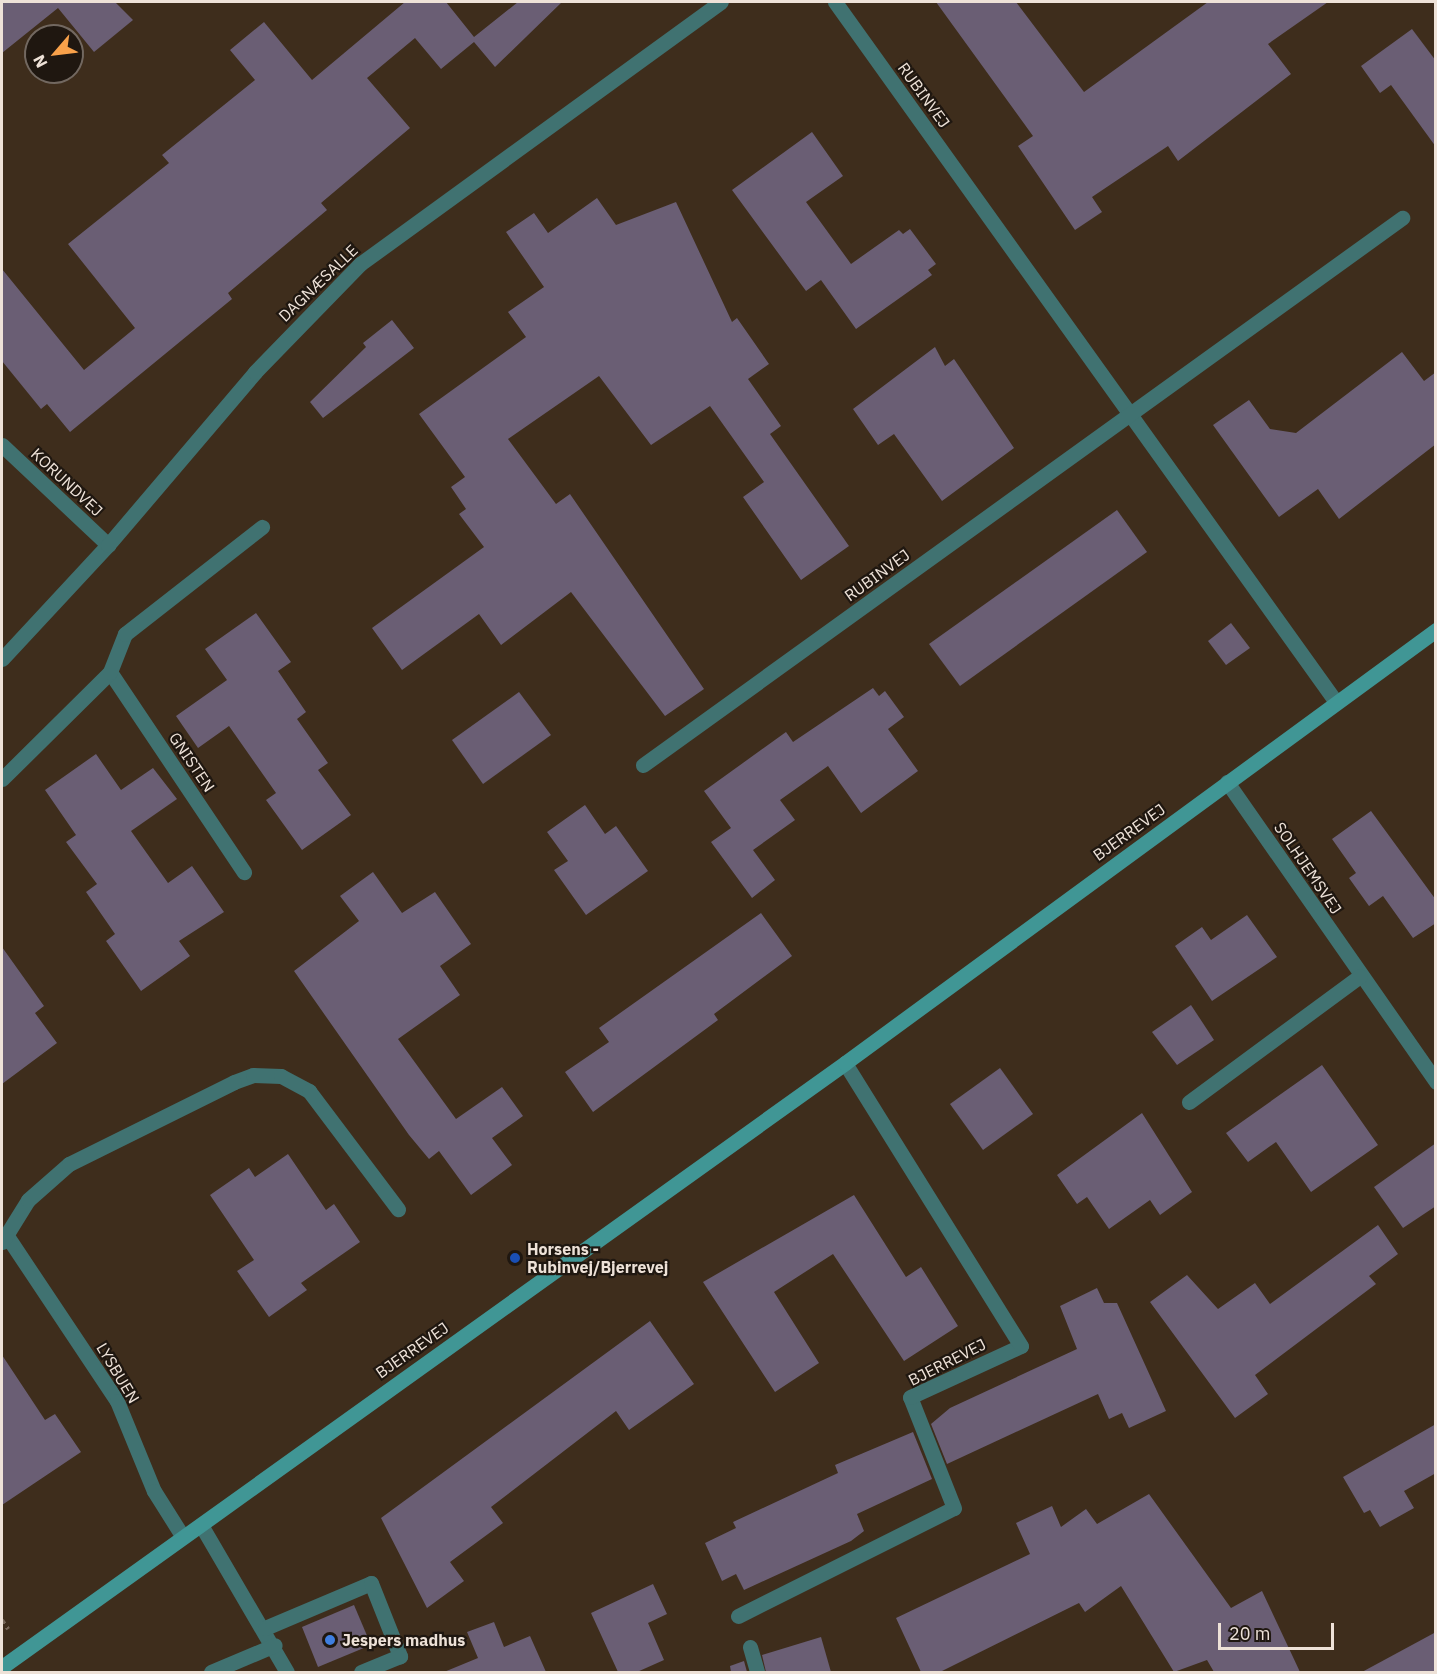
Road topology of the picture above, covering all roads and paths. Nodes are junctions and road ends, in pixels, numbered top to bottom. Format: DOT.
graph roads {
  1 [pos="721,2"];
  2 [pos="835,2"];
  3 [pos="1402,218"];
  4 [pos="1132,413"];
  5 [pos="2,445"];
  6 [pos="262,527"];
  7 [pos="108,545"];
  8 [pos="1436,630"];
  9 [pos="2,658"];
  10 [pos="110,672"];
  11 [pos="1336,702"];
  12 [pos="643,765"];
  13 [pos="2,779"];
  14 [pos="1227,782"];
  15 [pos="244,872"];
  16 [pos="1360,976"];
  17 [pos="845,1063"];
  18 [pos="1436,1082"];
  19 [pos="1189,1102"];
  20 [pos="399,1209"];
  21 [pos="4,1239"];
  22 [pos="201,1525"];
  23 [pos="183,1537"];
  24 [pos="738,1616"];
  25 [pos="265,1628"];
  26 [pos="275,1646"];
  27 [pos="750,1647"];
  28 [pos="2,1667"];
  29 [pos="212,1672"];
  30 [pos="287,1672"];
  31 [pos="361,1672"];
  32 [pos="758,1672"];
  1 -- 7 [label="street, DAGNÆSALLE"];
  2 -- 4 [label="street, RUBINVEJ"];
  3 -- 4 [label="street, RUBINVEJ"];
  4 -- 11 [label="street, RUBINVEJ"];
  4 -- 12 [label="street, RUBINVEJ"];
  5 -- 7 [label="street, KORUNDVEJ"];
  6 -- 10 [label="street"];
  7 -- 9 [label="street, DAGNÆSALLE"];
  8 -- 11 [label="street, BJERREVEJ"];
  10 -- 13 [label="street"];
  10 -- 15 [label="street, GNISTEN"];
  11 -- 14 [label="street, BJERREVEJ"];
  14 -- 16 [label="street, SOLHJEMSVEJ"];
  14 -- 17 [label="street, BJERREVEJ"];
  16 -- 18 [label="street, SOLHJEMSVEJ"];
  16 -- 19 [label="street"];
  17 -- 22 [label="street, BJERREVEJ"];
  17 -- 24 [label="street, BJERREVEJ"];
  20 -- 21 [label="street, LYSBUEN"];
  21 -- 23 [label="street, LYSBUEN"];
  22 -- 23 [label="street, BJERREVEJ"];
  22 -- 25 [label="street"];
  23 -- 28 [label="street, BJERREVEJ"];
  25 -- 26 [label="street"];
  25 -- 31 [label="street"];
  26 -- 29 [label="street"];
  26 -- 30 [label="street"];
  27 -- 32 [label="street"];
}
